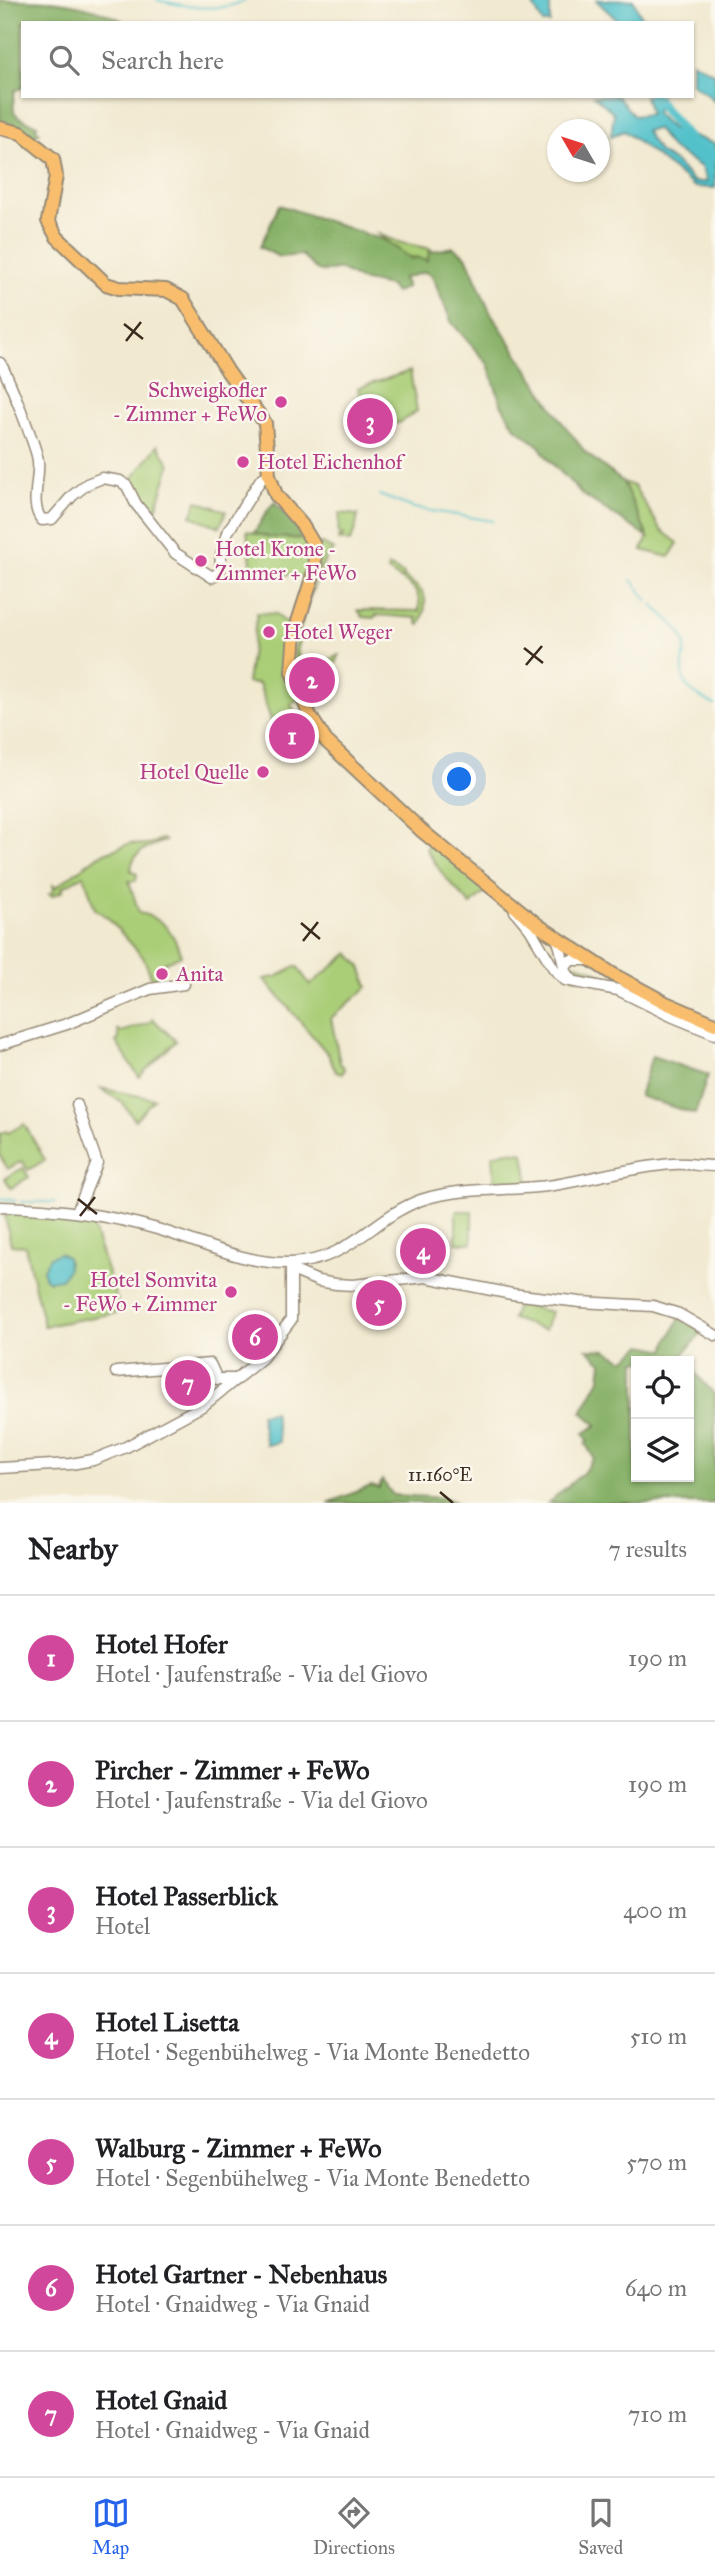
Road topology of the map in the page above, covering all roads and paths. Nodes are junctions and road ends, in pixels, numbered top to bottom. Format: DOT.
graph roads {
  1 [pos="0,128"];
  2 [pos="0,363"];
  3 [pos="269,475"];
  4 [pos="493,888"];
  5 [pos="563,944"];
  6 [pos="588,960"];
  7 [pos="554,969"];
  8 [pos="565,973"];
  9 [pos="577,982"];
  10 [pos="184,984"];
  11 [pos="715,1024"];
  12 [pos="715,1034"];
  13 [pos="0,1045"];
  14 [pos="77,1105"];
  15 [pos="715,1166"];
  16 [pos="0,1207"];
  17 [pos="77,1212"];
  18 [pos="291,1266"];
  19 [pos="715,1335"];
  20 [pos="116,1372"];
  21 [pos="238,1379"];
  22 [pos="0,1468"];
  1 -- 3 [label="main road"];
  2 -- 3 [label="street"];
  3 -- 4 [label="main road"];
  4 -- 5 [label="main road"];
  4 -- 7 [label="street"];
  5 -- 6 [label="main road"];
  5 -- 7 [label="street"];
  5 -- 8 [label="street"];
  6 -- 8 [label="street"];
  6 -- 11 [label="main road"];
  7 -- 9 [label="street"];
  8 -- 9 [label="street"];
  9 -- 12 [label="street"];
  10 -- 13 [label="street"];
  14 -- 17 [label="street"];
  15 -- 18 [label="street"];
  16 -- 17 [label="street"];
  17 -- 18 [label="street"];
  18 -- 19 [label="street"];
  18 -- 21 [label="street"];
  20 -- 21 [label="street"];
  21 -- 22 [label="street"];
}
